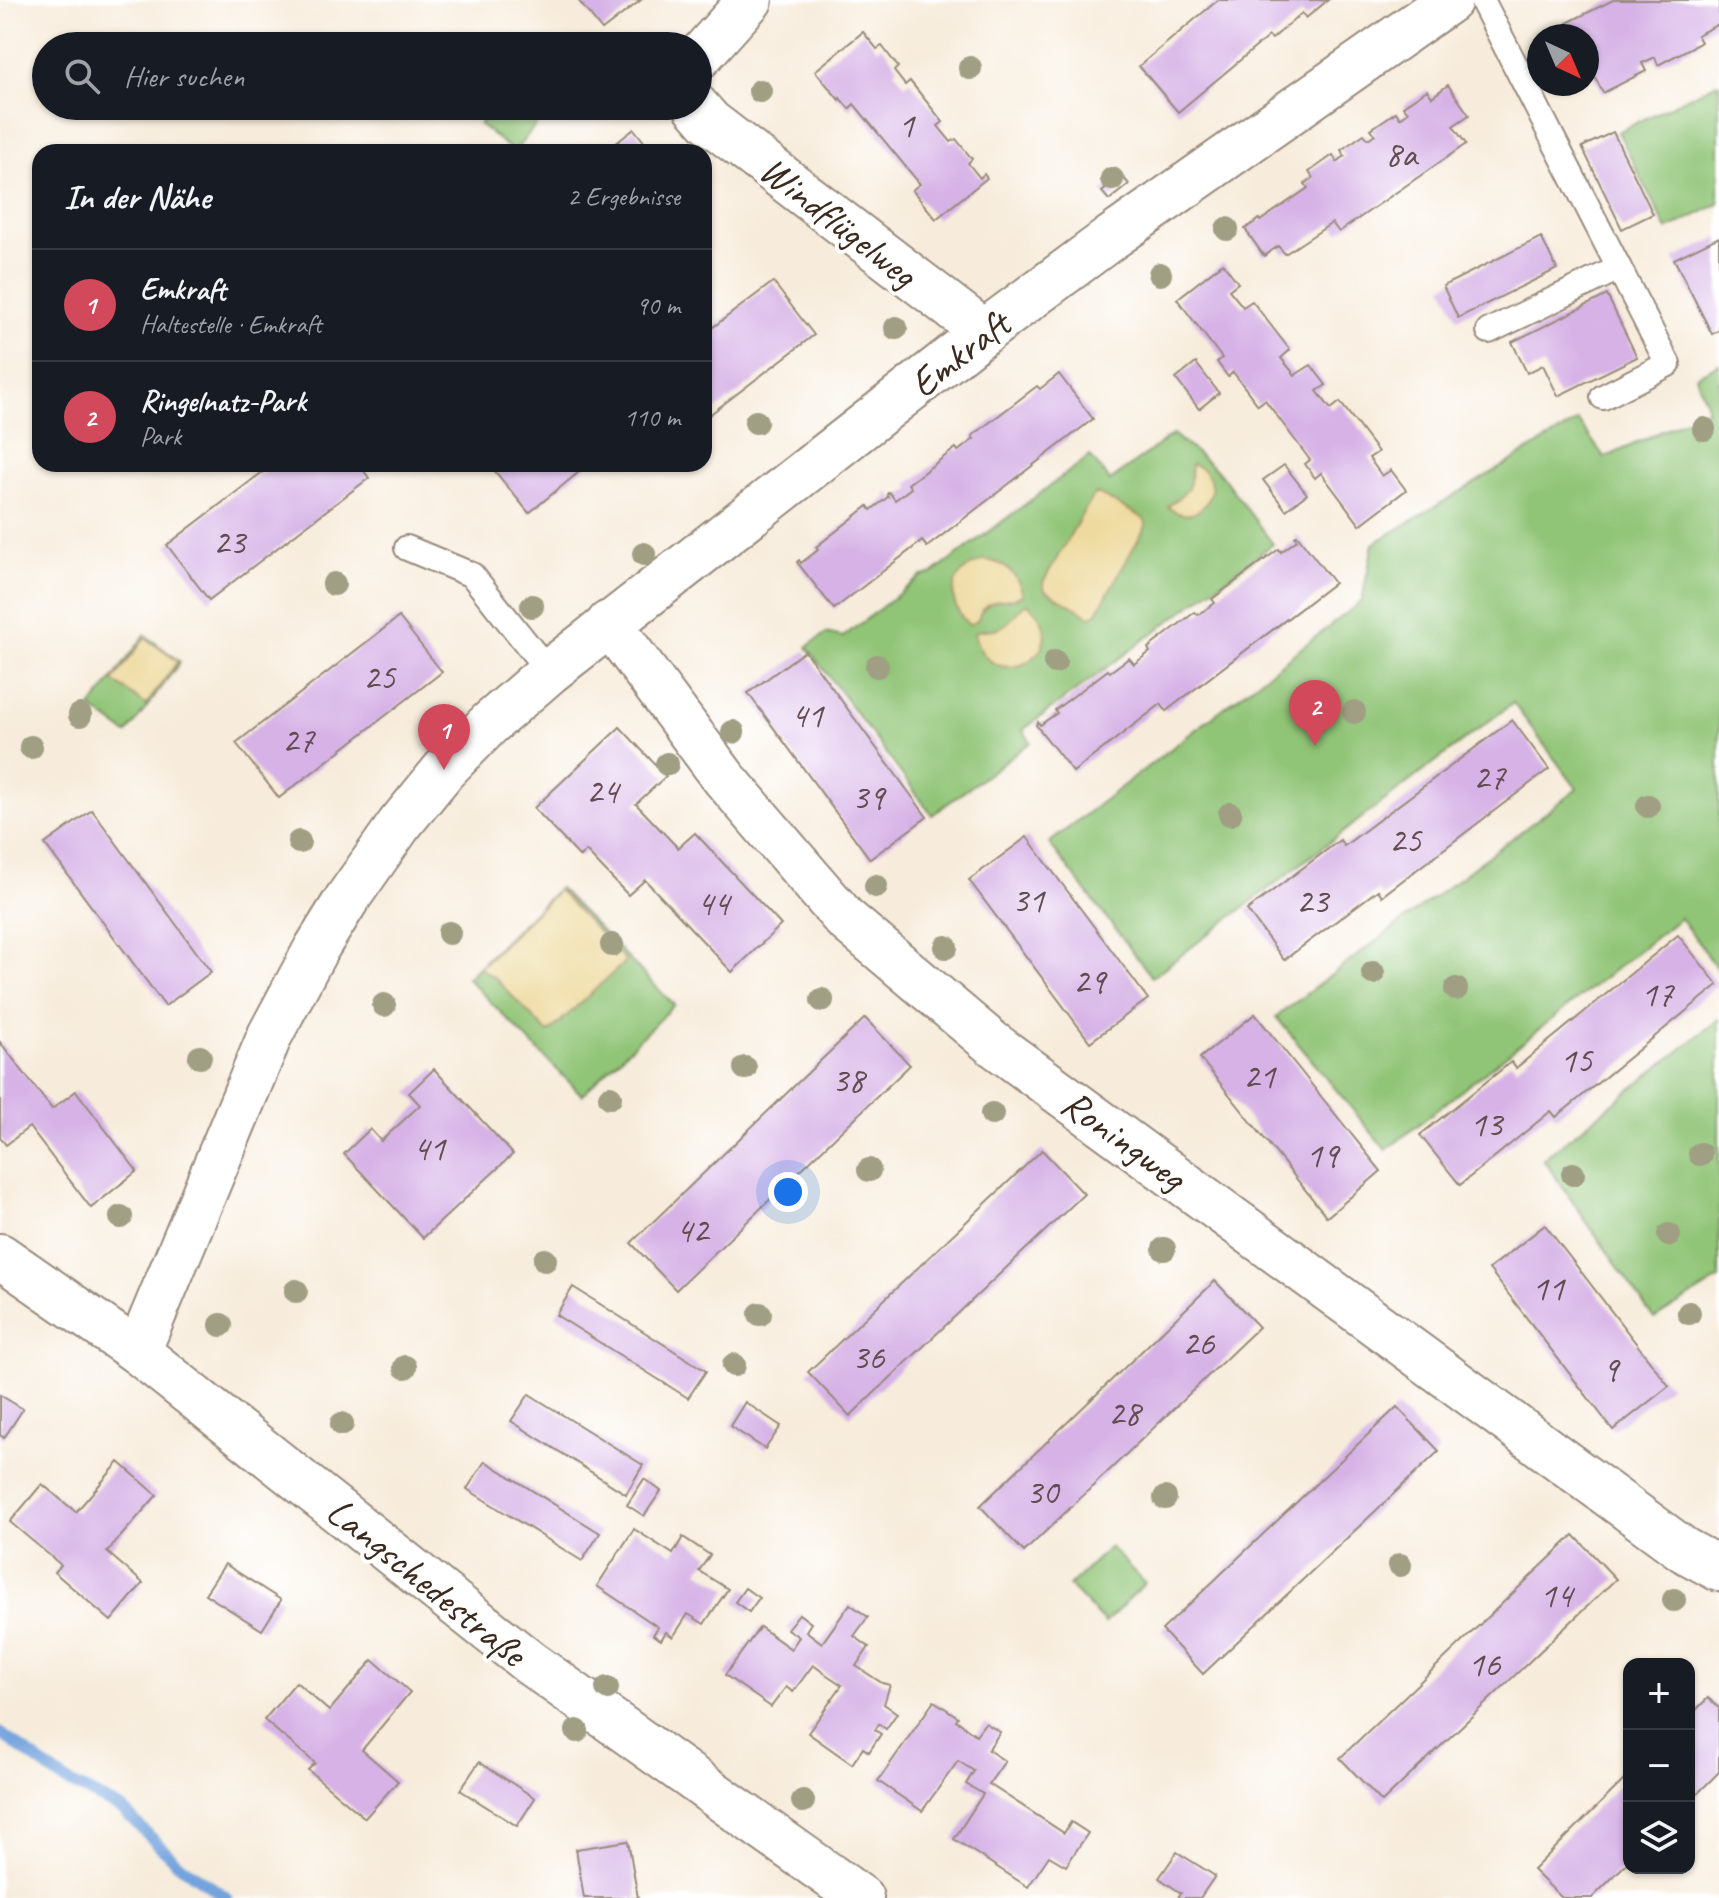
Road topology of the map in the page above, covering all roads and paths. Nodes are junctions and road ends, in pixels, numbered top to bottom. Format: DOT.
graph roads {
  1 [pos="750,0"];
  2 [pos="1450,0"];
  3 [pos="1482,0"];
  4 [pos="712,42"];
  5 [pos="708,120"];
  6 [pos="1619,268"];
  7 [pos="1489,331"];
  8 [pos="984,332"];
  9 [pos="1603,397"];
  10 [pos="407,548"];
  11 [pos="609,623"];
  12 [pos="549,672"];
  13 [pos="0,1256"];
  14 [pos="138,1352"];
  15 [pos="1719,1569"];
  16 [pos="861,1898"];
  1 -- 4 [label="street"];
  2 -- 8 [label="street, Emkraft"];
  3 -- 6 [label="lane"];
  5 -- 8 [label="street, Windflügelweg"];
  6 -- 7 [label="lane"];
  6 -- 9 [label="lane"];
  8 -- 11 [label="street, Emkraft"];
  10 -- 12 [label="lane"];
  11 -- 12 [label="street, Emkraft"];
  11 -- 15 [label="street, Roningweg"];
  12 -- 14 [label="street, Emkraft"];
  13 -- 14 [label="street, Langschedestraße"];
  14 -- 16 [label="street, Langschedestraße"];
}
